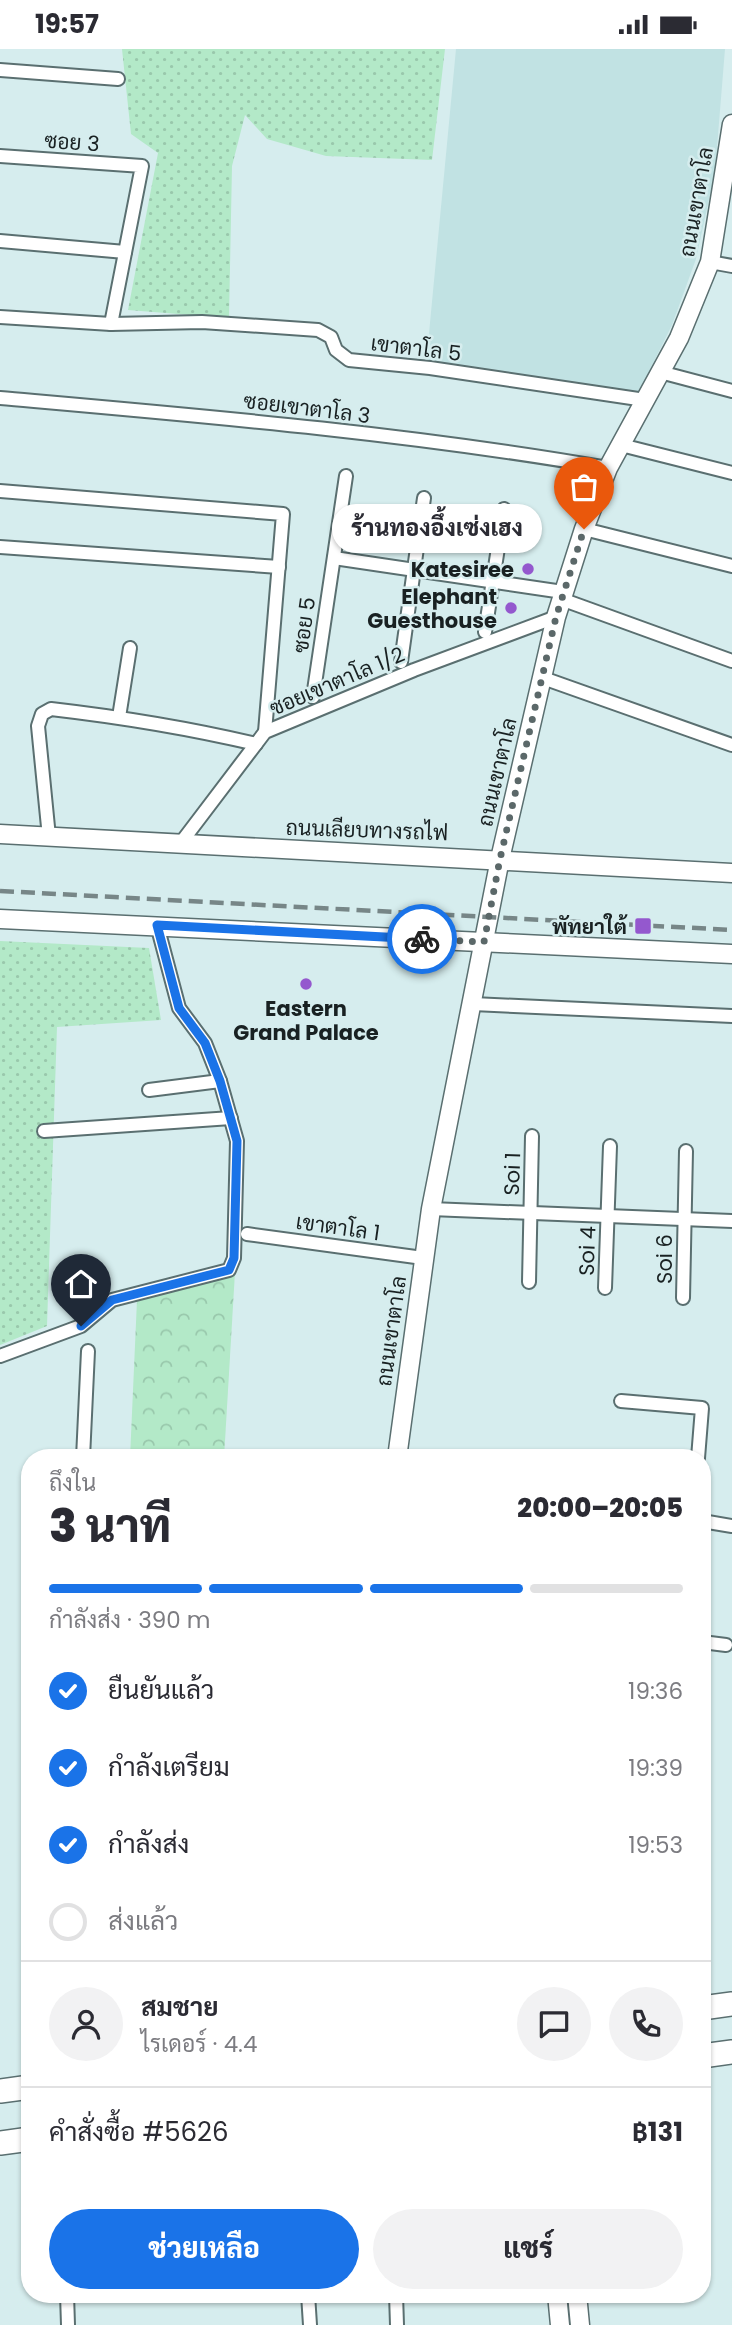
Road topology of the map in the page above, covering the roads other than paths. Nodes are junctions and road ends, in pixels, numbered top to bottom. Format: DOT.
graph roads {
  1 [pos="0,70"];
  2 [pos="118,79"];
  3 [pos="732,124"];
  4 [pos="0,156"];
  5 [pos="729,169"];
  6 [pos="0,241"];
  7 [pos="125,252"];
  8 [pos="710,261"];
  9 [pos="732,265"];
  10 [pos="0,317"];
  11 [pos="111,324"];
  12 [pos="660,372"];
  13 [pos="732,391"];
  14 [pos="0,398"];
  15 [pos="645,400"];
  16 [pos="621,445"];
  17 [pos="608,468"];
  18 [pos="732,473"];
  19 [pos="346,476"];
  20 [pos="0,491"];
  21 [pos="424,498"];
  22 [pos="504,509"];
  23 [pos="584,529"];
  24 [pos="0,547"];
  25 [pos="334,558"];
  26 [pos="732,566"];
  27 [pos="279,567"];
  28 [pos="414,570"];
  29 [pos="493,581"];
  30 [pos="562,595"];
  31 [pos="556,617"];
  32 [pos="485,632"];
  33 [pos="130,649"];
  34 [pos="732,661"];
  35 [pos="401,662"];
  36 [pos="543,678"];
  37 [pos="313,697"];
  38 [pos="119,717"];
  39 [pos="265,732"];
  40 [pos="256,744"];
  41 [pos="732,745"];
  42 [pos="0,834"];
  43 [pos="49,837"];
  44 [pos="180,844"];
  45 [pos="500,859"];
  46 [pos="732,873"];
  47 [pos="0,919"];
  48 [pos="157,925"];
  49 [pos="484,942"];
  50 [pos="732,954"];
  51 [pos="473,1004"];
  52 [pos="732,1016"];
  53 [pos="220,1081"];
  54 [pos="149,1090"];
  55 [pos="231,1118"];
  56 [pos="44,1131"];
  57 [pos="533,1136"];
  58 [pos="610,1146"];
  59 [pos="686,1151"];
  60 [pos="431,1209"];
  61 [pos="530,1213"];
  62 [pos="608,1216"];
  63 [pos="684,1219"];
  64 [pos="732,1221"];
  65 [pos="247,1234"];
  66 [pos="423,1258"];
  67 [pos="529,1282"];
  68 [pos="605,1288"];
  69 [pos="683,1299"];
  70 [pos="88,1351"];
  71 [pos="0,1356"];
  72 [pos="621,1401"];
  73 [pos="83,1449"];
  74 [pos="398,1449"];
  75 [pos="699,1449"];
  76 [pos="711,1522"];
  77 [pos="732,1526"];
  78 [pos="711,1644"];
  79 [pos="726,1645"];
  80 [pos="732,2004"];
  81 [pos="711,2007"];
  82 [pos="732,2052"];
  83 [pos="711,2055"];
  84 [pos="21,2088"];
  85 [pos="0,2091"];
  86 [pos="21,2140"];
  87 [pos="0,2143"];
  88 [pos="67,2303"];
  89 [pos="309,2303"];
  90 [pos="396,2303"];
  91 [pos="559,2303"];
  92 [pos="578,2303"];
  93 [pos="68,2325"];
  94 [pos="310,2325"];
  95 [pos="397,2325"];
  96 [pos="561,2325"];
  97 [pos="580,2325"];
  1 -- 2 [label="street"];
  3 -- 5 [label="street, ถนนเขาตาโล"];
  4 -- 7 [label="street, ซอย 3"];
  5 -- 8 [label="street, ถนนเขาตาโล"];
  6 -- 7 [label="street"];
  7 -- 11 [label="street"];
  8 -- 9 [label="street"];
  8 -- 12 [label="street, ถนนเขาตาโล"];
  10 -- 11 [label="street, เขาตาโล 5"];
  11 -- 15 [label="street, เขาตาโล 5"];
  12 -- 13 [label="street"];
  12 -- 15 [label="street, ถนนเขาตาโล"];
  14 -- 17 [label="street, ซอยเขาตาโล 3"];
  15 -- 16 [label="street, ถนนเขาตาโล"];
  16 -- 17 [label="street, ถนนเขาตาโล"];
  16 -- 18 [label="street"];
  17 -- 23 [label="street, ถนนเขาตาโล"];
  19 -- 25 [label="street, ซอย 5"];
  20 -- 27 [label="street"];
  21 -- 28 [label="street"];
  22 -- 29 [label="street"];
  23 -- 26 [label="street"];
  23 -- 30 [label="street, ถนนเขาตาโล"];
  24 -- 27 [label="street"];
  25 -- 28 [label="street"];
  25 -- 37 [label="street, ซอย 5"];
  27 -- 39 [label="street"];
  28 -- 29 [label="street"];
  28 -- 35 [label="street"];
  29 -- 30 [label="street"];
  29 -- 32 [label="street"];
  30 -- 31 [label="street, ถนนเขาตาโล"];
  30 -- 34 [label="street"];
  31 -- 36 [label="street, ถนนเขาตาโล"];
  31 -- 39 [label="street, ซอยเขาตาโล 1/2"];
  33 -- 38 [label="street"];
  36 -- 41 [label="street"];
  36 -- 45 [label="street, ถนนเขาตาโล"];
  38 -- 40 [label="street"];
  38 -- 43 [label="street"];
  39 -- 40 [label="street, ซอยเขาตาโล 1/2"];
  40 -- 44 [label="street, ซอยเขาตาโล 1/2"];
  42 -- 43 [label="street, ถนนเลียบทางรถไฟ"];
  43 -- 44 [label="street, ถนนเลียบทางรถไฟ"];
  44 -- 45 [label="street, ถนนเลียบทางรถไฟ"];
  45 -- 46 [label="street, ถนนเลียบทางรถไฟ"];
  45 -- 49 [label="street, ถนนเขาตาโล"];
  47 -- 48 [label="street"];
  48 -- 49 [label="street"];
  48 -- 53 [label="street"];
  49 -- 50 [label="street"];
  49 -- 51 [label="street, ถนนเขาตาโล"];
  51 -- 52 [label="street"];
  51 -- 60 [label="street, ถนนเขาตาโล"];
  53 -- 54 [label="street"];
  53 -- 55 [label="street"];
  55 -- 56 [label="street"];
  55 -- 71 [label="street"];
  57 -- 61 [label="street, Soi 1"];
  58 -- 62 [label="street, Soi 4"];
  59 -- 63 [label="street, Soi 6"];
  60 -- 61 [label="street"];
  60 -- 66 [label="street, ถนนเขาตาโล"];
  61 -- 62 [label="street"];
  61 -- 67 [label="street, Soi 1"];
  62 -- 63 [label="street"];
  62 -- 68 [label="street, Soi 4"];
  63 -- 64 [label="street"];
  63 -- 69 [label="street, Soi 6"];
  65 -- 66 [label="street, เขาตาโล 1"];
  66 -- 74 [label="street, ถนนเขาตาโล"];
  70 -- 73 [label="street"];
  72 -- 75 [label="street"];
  76 -- 77 [label="street"];
  78 -- 79 [label="street"];
  80 -- 81 [label="highway"];
  82 -- 83 [label="highway"];
  84 -- 85 [label="highway"];
  86 -- 87 [label="highway"];
  88 -- 93 [label="street"];
  89 -- 94 [label="street"];
  90 -- 95 [label="street"];
  91 -- 96 [label="street"];
  92 -- 97 [label="street"];
}
